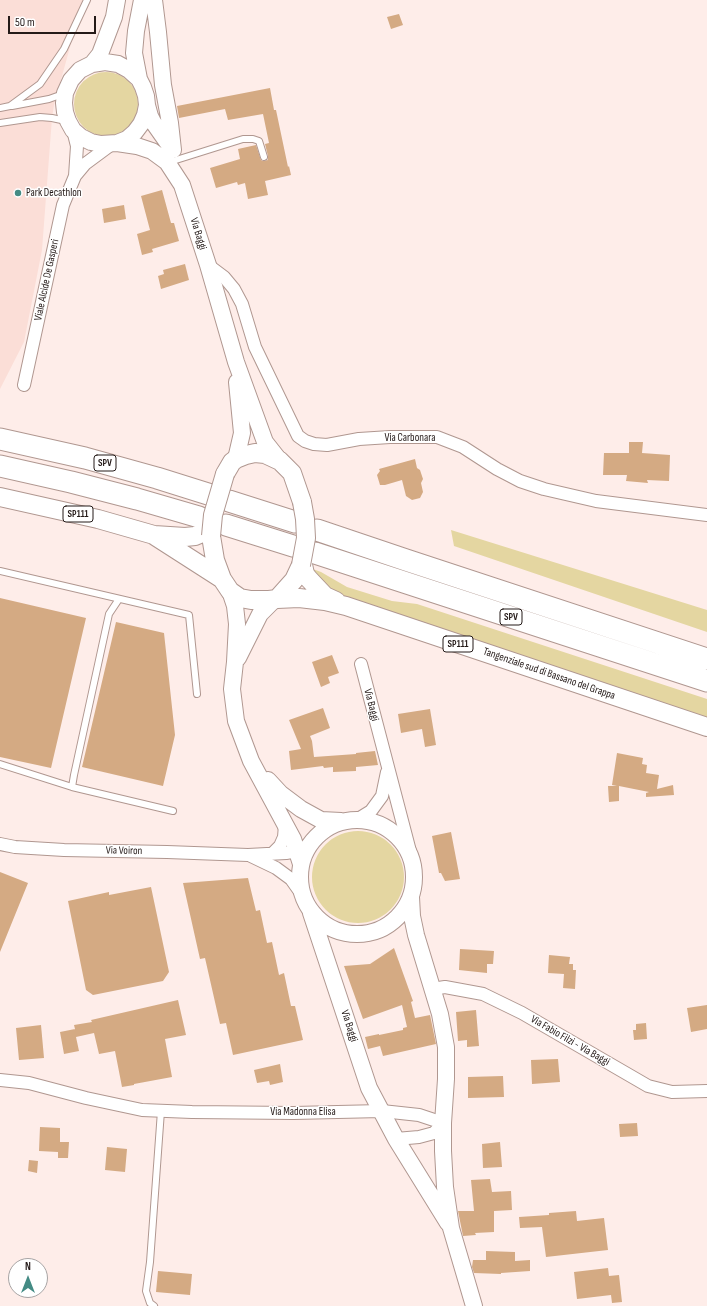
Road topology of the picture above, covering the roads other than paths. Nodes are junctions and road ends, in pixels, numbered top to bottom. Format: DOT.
graph roads {
  1 [pos="87,0"];
  2 [pos="117,0"];
  3 [pos="142,0"];
  4 [pos="154,0"];
  5 [pos="92,64"];
  6 [pos="139,79"];
  7 [pos="65,93"];
  8 [pos="147,105"];
  9 [pos="10,106"];
  10 [pos="0,108"];
  11 [pos="0,123"];
  12 [pos="71,126"];
  13 [pos="115,144"];
  14 [pos="175,155"];
  15 [pos="264,157"];
  16 [pos="75,176"];
  17 [pos="182,185"];
  18 [pos="208,265"];
  19 [pos="236,362"];
  20 [pos="24,385"];
  21 [pos="0,439"];
  22 [pos="236,459"];
  23 [pos="280,461"];
  24 [pos="0,466"];
  25 [pos="208,494"];
  26 [pos="0,497"];
  27 [pos="229,501"];
  28 [pos="707,515"];
  29 [pos="295,522"];
  30 [pos="210,525"];
  31 [pos="317,530"];
  32 [pos="154,535"];
  33 [pos="303,558"];
  34 [pos="0,571"];
  35 [pos="226,585"];
  36 [pos="119,599"];
  37 [pos="276,599"];
  38 [pos="346,606"];
  39 [pos="707,659"];
  40 [pos="235,662"];
  41 [pos="361,664"];
  42 [pos="707,681"];
  43 [pos="197,694"];
  44 [pos="707,727"];
  45 [pos="251,761"];
  46 [pos="0,764"];
  47 [pos="388,769"];
  48 [pos="72,787"];
  49 [pos="173,811"];
  50 [pos="358,819"];
  51 [pos="341,821"];
  52 [pos="285,825"];
  53 [pos="0,844"];
  54 [pos="272,854"];
  55 [pos="302,854"];
  56 [pos="248,855"];
  57 [pos="411,855"];
  58 [pos="411,897"];
  59 [pos="307,903"];
  60 [pos="432,989"];
  61 [pos="0,1080"];
  62 [pos="707,1091"];
  63 [pos="161,1111"];
  64 [pos="382,1111"];
  65 [pos="443,1123"];
  66 [pos="396,1139"];
  67 [pos="451,1228"];
  68 [pos="154,1306"];
  69 [pos="474,1306"];
  1 -- 9 [label="lane"];
  2 -- 5 [label="main road, Viale Alcide De Gasperi"];
  3 -- 6 [label="main road"];
  4 -- 14 [label="main road"];
  5 -- 6 [label="main road, Viale Alcide De Gasperi"];
  5 -- 7 [label="main road, Viale Alcide De Gasperi"];
  6 -- 8 [label="main road"];
  7 -- 9 [label="lane"];
  7 -- 12 [label="main road, Viale Alcide De Gasperi"];
  8 -- 13 [label="main road, Viale Alcide De Gasperi"];
  8 -- 14 [label="main road"];
  9 -- 10 [label="lane"];
  11 -- 12 [label="lane"];
  12 -- 13 [label="main road"];
  12 -- 16 [label="street, Viale Alcide De Gasperi"];
  13 -- 16 [label="street, Viale Alcide De Gasperi"];
  13 -- 17 [label="main road, Via Baggi"];
  14 -- 15 [label="lane"];
  14 -- 17 [label="main road"];
  16 -- 20 [label="street, Viale Alcide De Gasperi"];
  17 -- 18 [label="main road, Via Baggi"];
  18 -- 19 [label="main road, Via Baggi"];
  18 -- 28 [label="street, Via Carbonara"];
  19 -- 22 [label="main road, Via Baggi"];
  19 -- 23 [label="main road, Via Baggi"];
  21 -- 25 [label="highway, SPV"];
  22 -- 23 [label="main road"];
  22 -- 30 [label="main road, bridge"];
  23 -- 33 [label="main road, bridge"];
  24 -- 30 [label="highway, SPV"];
  26 -- 32 [label="main road, Tangenziale sud di Bassano del Grappa / SP111"];
  27 -- 29 [label="highway"];
  30 -- 32 [label="main road, Tangenziale sud di Bassano del Grappa / SP111"];
  30 -- 33 [label="highway, SPV"];
  30 -- 35 [label="main road"];
  31 -- 39 [label="highway, SPV"];
  32 -- 35 [label="main road, Tangenziale sud di Bassano del Grappa / SP111"];
  33 -- 37 [label="main road"];
  33 -- 38 [label="main road, Tangenziale sud di Bassano del Grappa / SP111"];
  33 -- 42 [label="highway, SPV"];
  34 -- 36 [label="lane"];
  35 -- 37 [label="main road, Tangenziale sud di Bassano del Grappa / SP111"];
  35 -- 40 [label="main road, Via Baggi"];
  36 -- 43 [label="lane"];
  36 -- 48 [label="lane"];
  37 -- 38 [label="main road, Tangenziale sud di Bassano del Grappa / SP111"];
  37 -- 40 [label="main road, Via Baggi"];
  38 -- 44 [label="main road, Tangenziale sud di Bassano del Grappa / SP111"];
  40 -- 45 [label="main road, Via Baggi"];
  41 -- 47 [label="street, Via Baggi"];
  45 -- 51 [label="main road, Via Baggi"];
  45 -- 52 [label="main road, Via Baggi"];
  46 -- 48 [label="lane"];
  47 -- 50 [label="street, Via Baggi"];
  47 -- 57 [label="street, Via Baggi"];
  48 -- 49 [label="lane"];
  50 -- 51 [label="main road, Via Baggi"];
  50 -- 57 [label="main road, Via Baggi"];
  51 -- 55 [label="main road, Via Baggi"];
  52 -- 54 [label="street"];
  52 -- 55 [label="main road, Via Baggi"];
  53 -- 56 [label="street, Via Voiron"];
  54 -- 55 [label="street, Via Voiron"];
  54 -- 56 [label="street, Via Voiron"];
  55 -- 59 [label="main road, Via Baggi"];
  56 -- 59 [label="street, Via Voiron"];
  57 -- 58 [label="main road, Via Baggi"];
  58 -- 59 [label="main road, Via Baggi"];
  58 -- 60 [label="main road, Via Baggi"];
  59 -- 64 [label="main road, Via Baggi"];
  60 -- 62 [label="street, Via Fabio Filzi - Via Baggi"];
  60 -- 65 [label="main road, Via Baggi"];
  61 -- 63 [label="street, Via Madonna Elisa"];
  63 -- 64 [label="street, Via Madonna Elisa"];
  63 -- 68 [label="lane"];
  64 -- 65 [label="street, Via Madonna Elisa"];
  64 -- 66 [label="main road, Via Baggi"];
  65 -- 66 [label="street"];
  65 -- 67 [label="main road, Via Baggi"];
  66 -- 67 [label="main road, Via Baggi"];
  67 -- 69 [label="main road, Via Baggi"];
}
